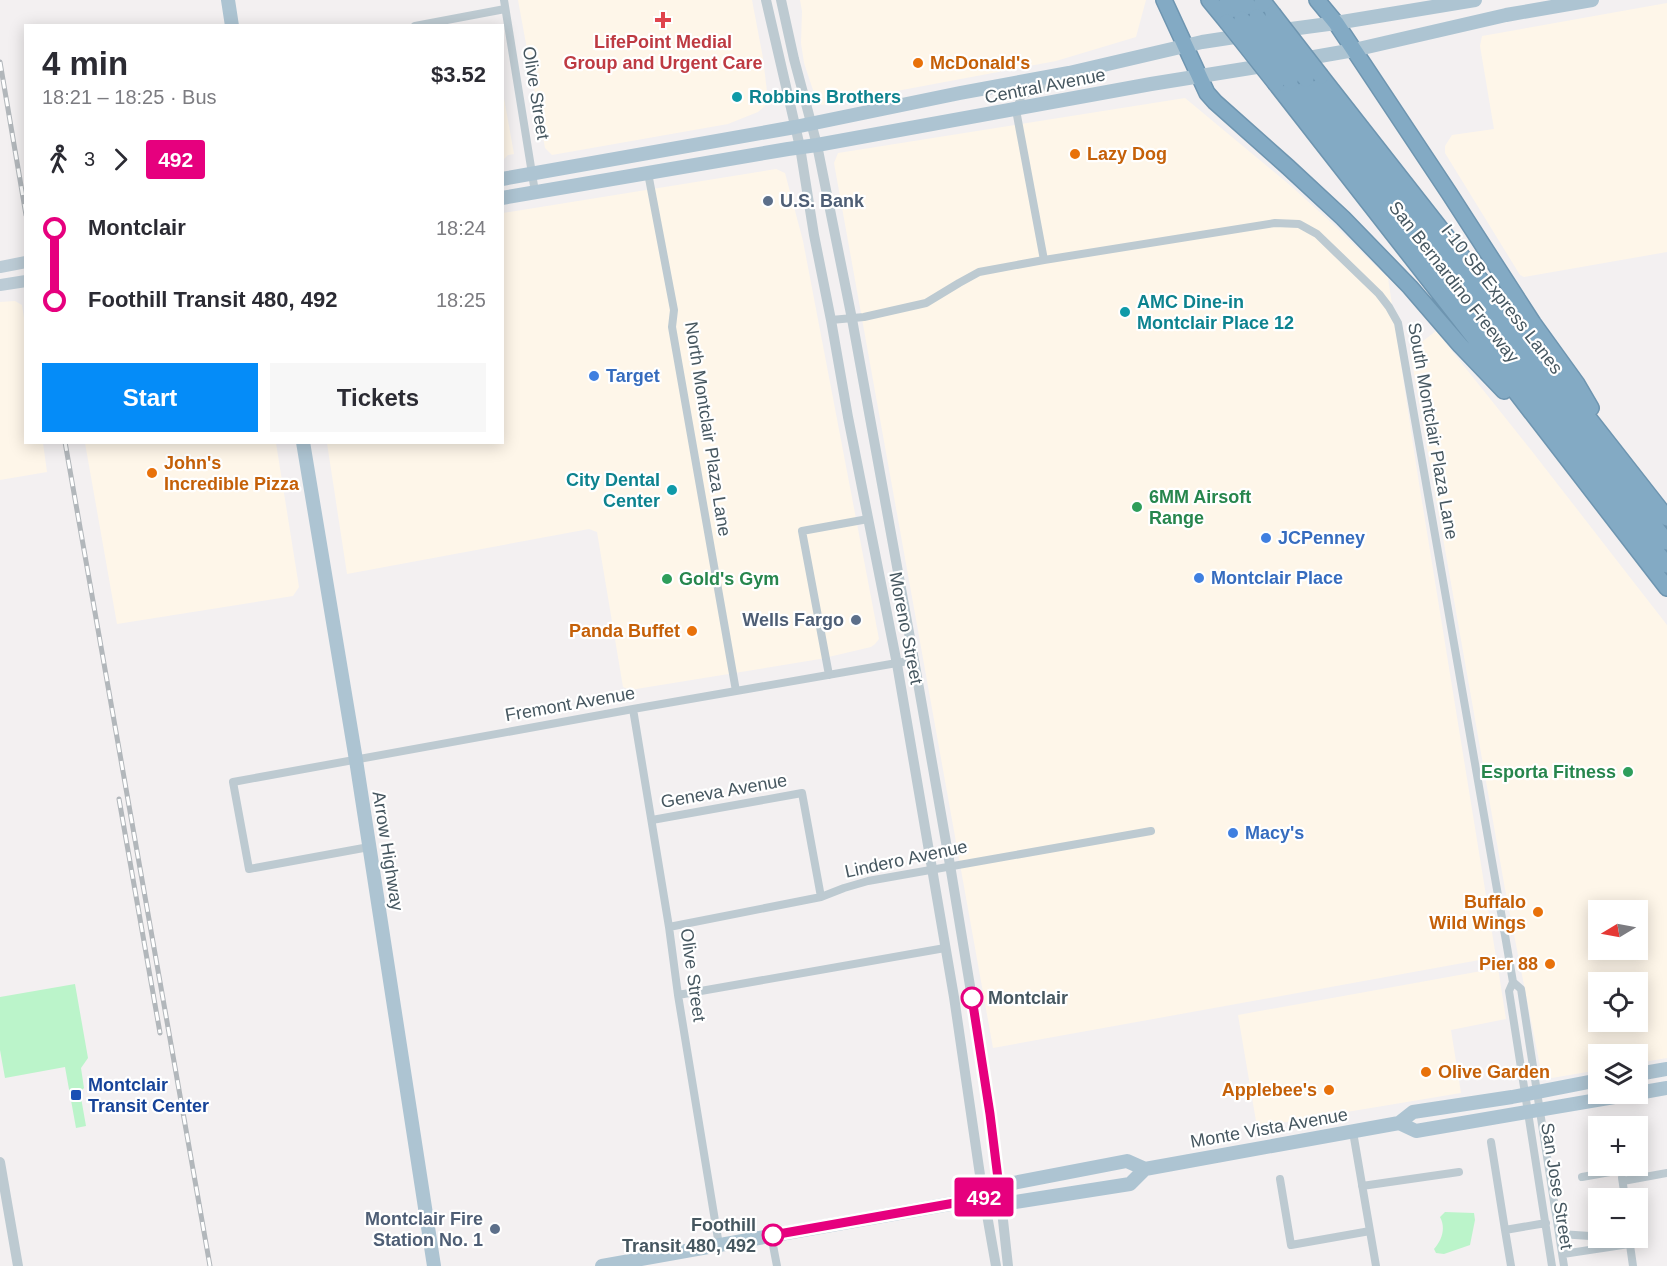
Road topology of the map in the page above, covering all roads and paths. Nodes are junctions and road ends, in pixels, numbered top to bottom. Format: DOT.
graph roads {
  1 [pos="228,0"];
  2 [pos="766,0"];
  3 [pos="781,0"];
  4 [pos="1164,0"];
  5 [pos="1209,0"];
  6 [pos="1227,0"];
  7 [pos="1244,0"];
  8 [pos="1262,0"];
  9 [pos="1317,0"];
  10 [pos="1475,0"];
  11 [pos="1592,0"];
  12 [pos="504,4"];
  13 [pos="1242,19"];
  14 [pos="1336,23"];
  15 [pos="232,24"];
  16 [pos="423,24"];
  17 [pos="1184,46"];
  18 [pos="1354,50"];
  19 [pos="1069,73"];
  20 [pos="1198,77"];
  21 [pos="1314,78"];
  22 [pos="1283,83"];
  23 [pos="1016,110"];
  24 [pos="811,124"];
  25 [pos="795,128"];
  26 [pos="817,145"];
  27 [pos="800,147"];
  28 [pos="648,173"];
  29 [pos="532,174"];
  30 [pos="504,179"];
  31 [pos="535,192"];
  32 [pos="504,198"];
  33 [pos="1044,260"];
  34 [pos="24,262"];
  35 [pos="0,267"];
  36 [pos="24,281"];
  37 [pos="0,285"];
  38 [pos="852,319"];
  39 [pos="831,320"];
  40 [pos="303,444"];
  41 [pos="1561,452"];
  42 [pos="1622,460"];
  43 [pos="1667,518"];
  44 [pos="868,519"];
  45 [pos="1667,542"];
  46 [pos="1667,565"];
  47 [pos="1667,588"];
  48 [pos="914,660"];
  49 [pos="897,664"];
  50 [pos="829,675"];
  51 [pos="736,691"];
  52 [pos="633,709"];
  53 [pos="356,760"];
  54 [pos="652,820"];
  55 [pos="1151,831"];
  56 [pos="369,848"];
  57 [pos="951,866"];
  58 [pos="932,869"];
  59 [pos="821,897"];
  60 [pos="669,927"];
  61 [pos="945,948"];
  62 [pos="678,995"];
  63 [pos="1667,1069"];
  64 [pos="1648,1072"];
  65 [pos="1588,1082"];
  66 [pos="1667,1088"];
  67 [pos="1648,1091"];
  68 [pos="1531,1093"];
  69 [pos="1588,1102"];
  70 [pos="1534,1111"];
  71 [pos="1399,1123"];
  72 [pos="1353,1132"];
  73 [pos="1491,1142"];
  74 [pos="0,1162"];
  75 [pos="1145,1169"];
  76 [pos="1459,1172"];
  77 [pos="1667,1173"];
  78 [pos="1588,1176"];
  79 [pos="1622,1176"];
  80 [pos="1582,1177"];
  81 [pos="1280,1179"];
  82 [pos="1623,1181"];
  83 [pos="1362,1186"];
  84 [pos="1623,1188"];
  85 [pos="1000,1195"];
  86 [pos="985,1197"];
  87 [pos="1546,1223"];
  88 [pos="1505,1230"];
  89 [pos="1370,1231"];
  90 [pos="1560,1234"];
  91 [pos="771,1235"];
  92 [pos="1588,1236"];
  93 [pos="719,1245"];
  94 [pos="1593,1248"];
  95 [pos="1630,1248"];
  96 [pos="1563,1254"];
  97 [pos="18,1266"];
  98 [pos="434,1266"];
  99 [pos="602,1266"];
  100 [pos="777,1266"];
  101 [pos="996,1266"];
  102 [pos="1008,1266"];
  103 [pos="1376,1266"];
  104 [pos="1511,1266"];
  105 [pos="1552,1266"];
  106 [pos="1564,1266"];
  107 [pos="1633,1266"];
  1 -- 15 [label="main road"];
  2 -- 25 [label="street, Moreno Street"];
  3 -- 24 [label="street, Moreno Street"];
  4 -- 17 [label="highway"];
  5 -- 13 [label="highway, San Bernardino Freeway"];
  6 -- 13 [label="highway"];
  7 -- 13 [label="highway"];
  8 -- 21 [label="highway, San Bernardino Freeway, bridge"];
  9 -- 14 [label="highway"];
  10 -- 14 [label="main road, Central Avenue"];
  11 -- 18 [label="main road, Central Avenue"];
  12 -- 16 [label="street"];
  12 -- 29 [label="street, Olive Street"];
  13 -- 21 [label="highway, bridge"];
  13 -- 22 [label="highway, San Bernardino Freeway, bridge"];
  14 -- 17 [label="main road, Central Avenue"];
  14 -- 18 [label="highway"];
  17 -- 19 [label="main road, Central Avenue"];
  17 -- 20 [label="highway"];
  18 -- 20 [label="main road, Central Avenue"];
  18 -- 42 [label="highway"];
  19 -- 23 [label="street"];
  19 -- 24 [label="main road, Central Avenue"];
  20 -- 23 [label="main road, Central Avenue"];
  20 -- 41 [label="highway"];
  21 -- 42 [label="highway, San Bernardino Freeway"];
  21 -- 45 [label="highway, I-10 SB Express Lanes"];
  22 -- 41 [label="highway, San Bernardino Freeway"];
  22 -- 46 [label="highway, I-10 SB Express Lanes"];
  23 -- 26 [label="main road, Central Avenue"];
  23 -- 33 [label="street"];
  24 -- 25 [label="main road, Central Avenue"];
  24 -- 26 [label="street, Moreno Street"];
  25 -- 27 [label="street, Moreno Street"];
  25 -- 29 [label="main road, Central Avenue"];
  26 -- 27 [label="main road, Central Avenue"];
  26 -- 38 [label="street, Moreno Street"];
  27 -- 28 [label="main road, Central Avenue"];
  27 -- 39 [label="street, Moreno Street"];
  28 -- 31 [label="main road, Central Avenue"];
  28 -- 51 [label="street, North Montclair Plaza Lane"];
  29 -- 30 [label="main road, Central Avenue"];
  29 -- 31 [label="street, Olive Street"];
  31 -- 32 [label="main road, Central Avenue"];
  33 -- 38 [label="street, South Montclair Plaza Lane"];
  33 -- 68 [label="street, South Montclair Plaza Lane"];
  34 -- 35 [label="main road"];
  36 -- 37 [label="main road"];
  38 -- 39 [label="street, South Montclair Plaza Lane"];
  38 -- 48 [label="street, Moreno Street"];
  39 -- 44 [label="street, Moreno Street"];
  40 -- 53 [label="main road, Arrow Highway"];
  41 -- 47 [label="highway, San Bernardino Freeway"];
  42 -- 43 [label="highway, San Bernardino Freeway"];
  44 -- 49 [label="street, Moreno Street"];
  44 -- 50 [label="street"];
  48 -- 49 [label="street, Fremont Avenue"];
  48 -- 57 [label="street, Moreno Street"];
  49 -- 50 [label="street, Fremont Avenue"];
  49 -- 58 [label="street, Moreno Street"];
  50 -- 51 [label="street, Fremont Avenue"];
  51 -- 52 [label="street, Fremont Avenue"];
  52 -- 53 [label="street, Fremont Avenue"];
  52 -- 54 [label="street, Olive Street"];
  53 -- 56 [label="main road, Arrow Highway"];
  53 -- 56 [label="street, Fremont Avenue"];
  54 -- 59 [label="street, Geneva Avenue"];
  54 -- 60 [label="street, Olive Street"];
  55 -- 57 [label="street, Lindero Avenue"];
  56 -- 98 [label="main road, Arrow Highway"];
  57 -- 58 [label="street, Lindero Avenue"];
  57 -- 85 [label="street, Moreno Street"];
  58 -- 59 [label="street, Lindero Avenue"];
  58 -- 61 [label="street, Moreno Street"];
  59 -- 60 [label="street, Lindero Avenue"];
  60 -- 62 [label="street, Olive Street"];
  61 -- 62 [label="street"];
  61 -- 86 [label="street, Moreno Street"];
  62 -- 93 [label="street, Olive Street"];
  63 -- 64 [label="main road"];
  65 -- 68 [label="main road, Monte Vista Avenue"];
  66 -- 67 [label="main road"];
  68 -- 70 [label="street, South Montclair Plaza Lane"];
  68 -- 71 [label="main road, Monte Vista Avenue"];
  69 -- 70 [label="main road, Monte Vista Avenue"];
  70 -- 71 [label="main road, Monte Vista Avenue"];
  70 -- 87 [label="street, San Jose Street"];
  70 -- 90 [label="street, San Jose Street"];
  71 -- 72 [label="main road, Monte Vista Avenue"];
  72 -- 75 [label="main road, Monte Vista Avenue"];
  72 -- 83 [label="street"];
  73 -- 88 [label="street"];
  74 -- 97 [label="street"];
  75 -- 85 [label="main road, Monte Vista Avenue"];
  75 -- 85 [label="main road, Monte Vista Avenue"];
  76 -- 83 [label="street"];
  77 -- 82 [label="street"];
  78 -- 80 [label="street"];
  79 -- 82 [label="street"];
  81 -- 89 [label="street"];
  82 -- 84 [label="street"];
  83 -- 89 [label="street"];
  85 -- 86 [label="main road, Monte Vista Avenue"];
  85 -- 102 [label="street, Moreno Street"];
  86 -- 91 [label="main road, Monte Vista Avenue"];
  86 -- 101 [label="street, Moreno Street"];
  87 -- 88 [label="street"];
  87 -- 105 [label="street, San Jose Street"];
  88 -- 104 [label="street"];
  89 -- 103 [label="street"];
  90 -- 92 [label="street"];
  90 -- 96 [label="street, San Jose Street"];
  91 -- 93 [label="main road, Monte Vista Avenue"];
  91 -- 100 [label="street"];
  93 -- 99 [label="main road, Monte Vista Avenue"];
  94 -- 96 [label="street"];
  95 -- 107 [label="street"];
  96 -- 106 [label="street, San Jose Street"];
}
